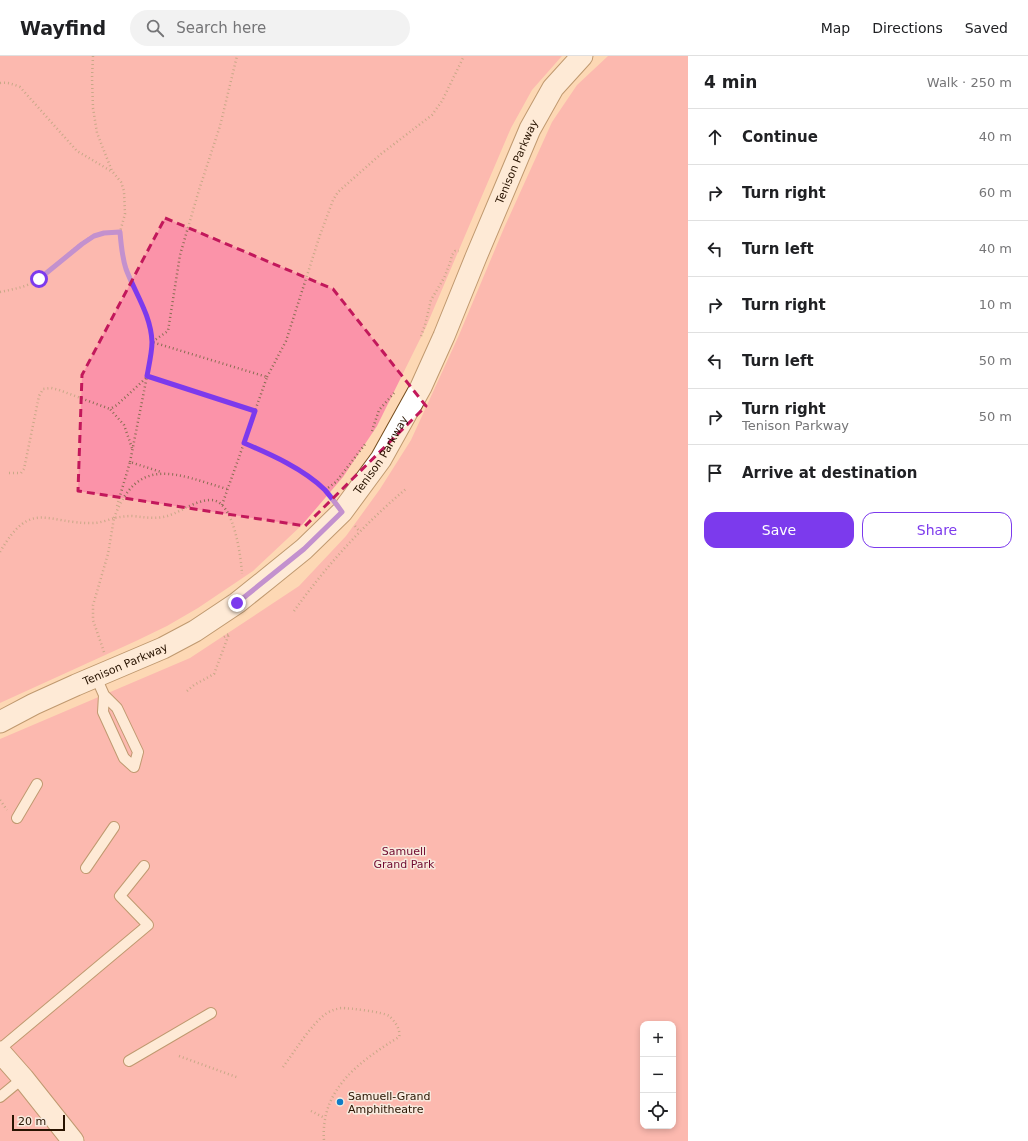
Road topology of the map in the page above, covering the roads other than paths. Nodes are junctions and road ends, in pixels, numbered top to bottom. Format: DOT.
graph roads {
  1 [pos="582,56"];
  2 [pos="100,686"];
  3 [pos="0,722"];
  4 [pos="37,784"];
  5 [pos="17,818"];
  6 [pos="114,828"];
  7 [pos="144,866"];
  8 [pos="86,868"];
  9 [pos="211,1013"];
  10 [pos="0,1049"];
  11 [pos="0,1052"];
  12 [pos="129,1061"];
  13 [pos="23,1078"];
  14 [pos="0,1097"];
  15 [pos="73,1141"];
  1 -- 2 [label="street, Tenison Parkway"];
  2 -- 2 [label="lane"];
  2 -- 3 [label="street, Tenison Parkway"];
  4 -- 5 [label="lane"];
  6 -- 8 [label="lane"];
  7 -- 10 [label="lane"];
  9 -- 12 [label="lane"];
  11 -- 13 [label="street"];
  13 -- 14 [label="lane"];
  13 -- 15 [label="street"];
}
